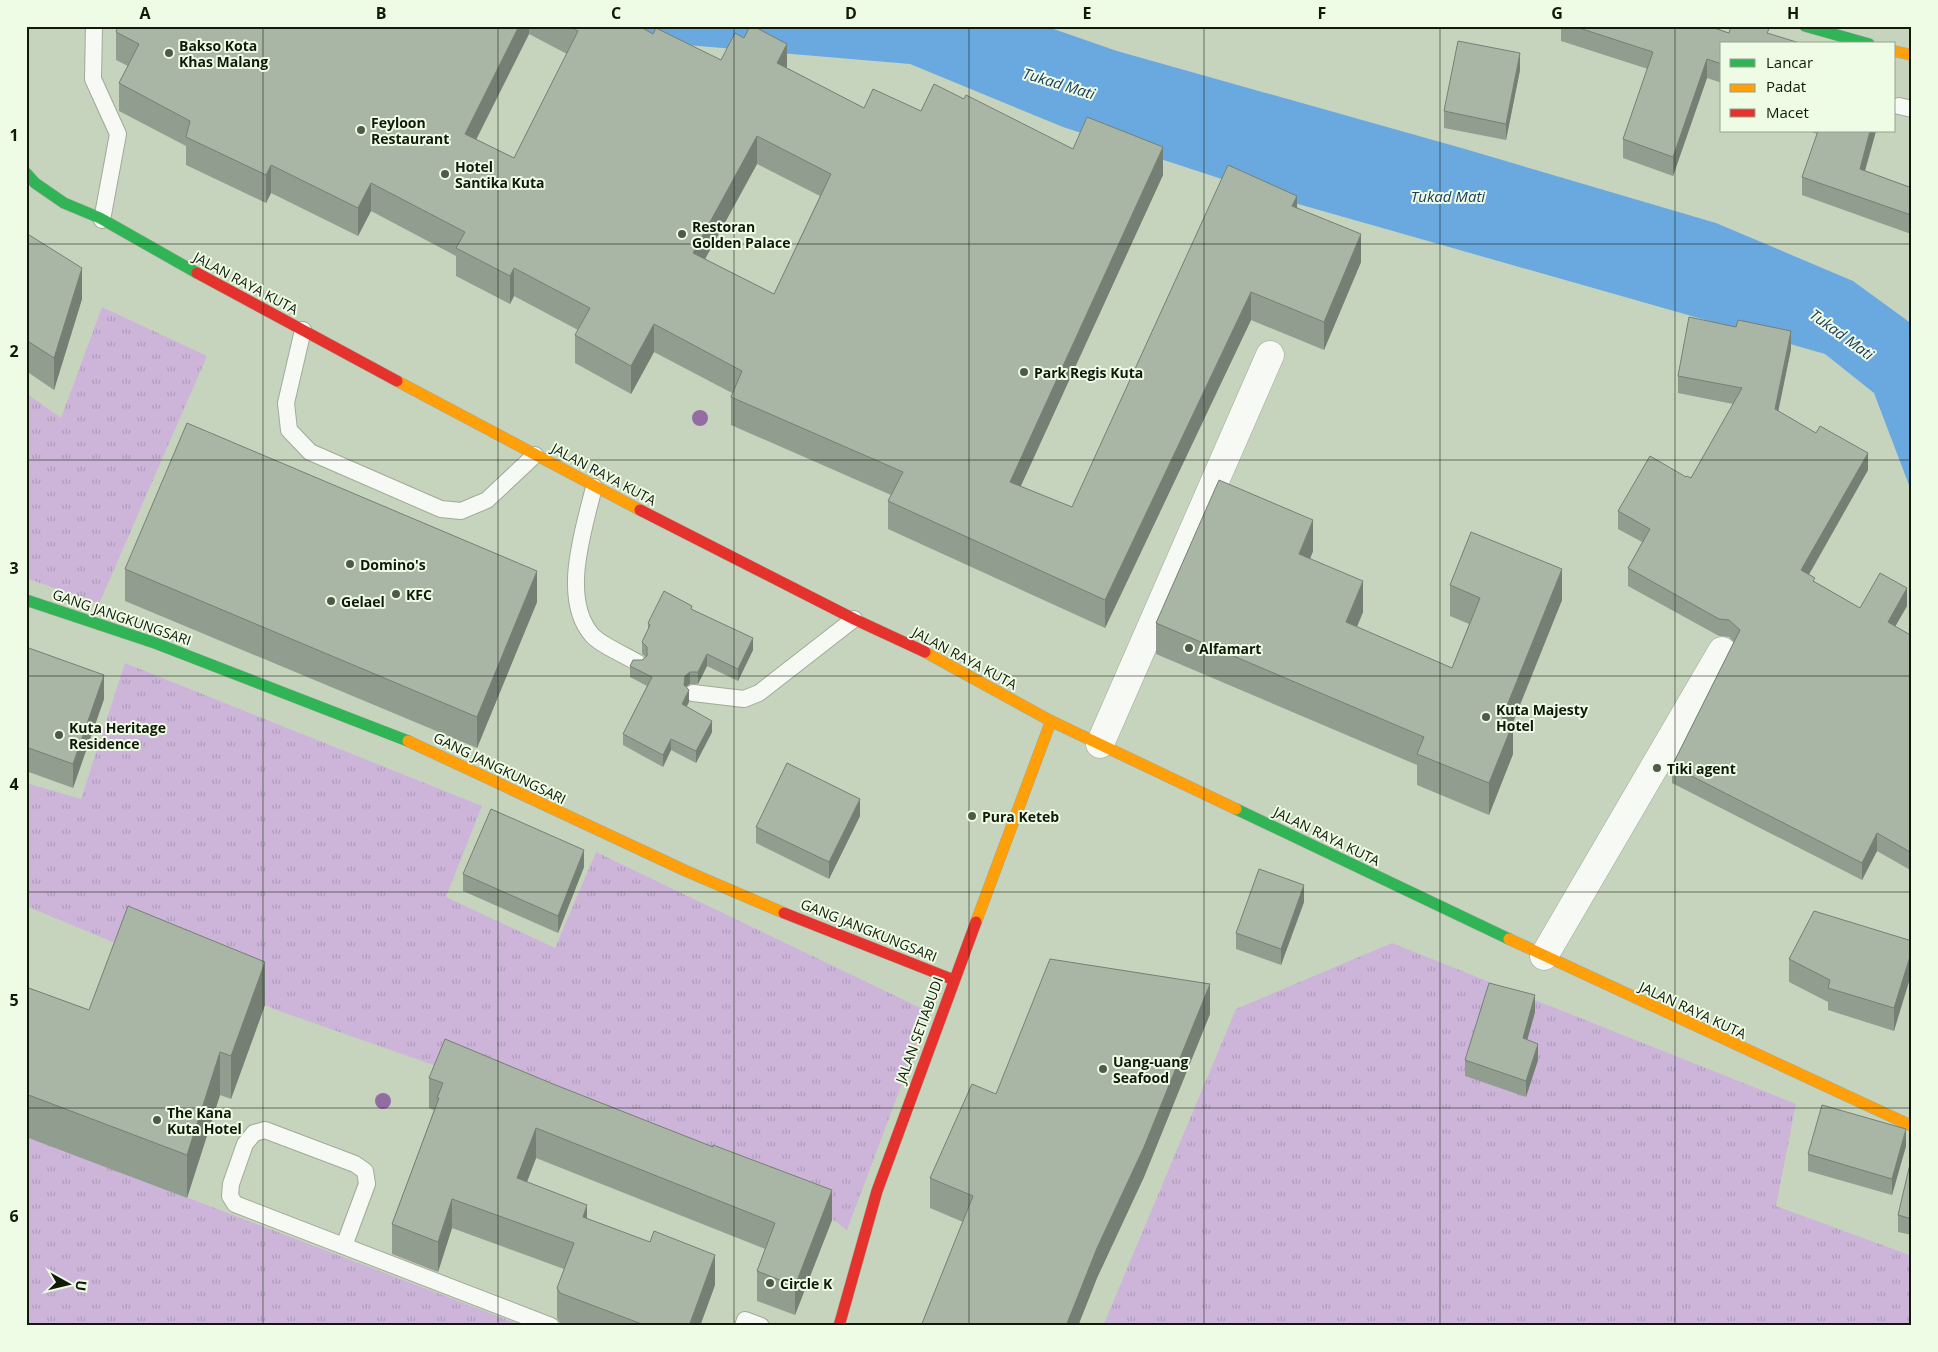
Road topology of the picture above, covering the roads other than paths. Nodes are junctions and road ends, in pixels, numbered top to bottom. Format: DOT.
graph roads {
  1 [pos="94,26"];
  2 [pos="1806,26"];
  3 [pos="1862,42"];
  4 [pos="1896,51"];
  5 [pos="1912,55"];
  6 [pos="26,173"];
  7 [pos="102,220"];
  8 [pos="303,330"];
  9 [pos="1270,355"];
  10 [pos="534,455"];
  11 [pos="594,486"];
  12 [pos="26,600"];
  13 [pos="854,619"];
  14 [pos="1722,651"];
  15 [pos="638,662"];
  16 [pos="693,693"];
  17 [pos="1051,721"];
  18 [pos="1100,744"];
  19 [pos="1544,956"];
  20 [pos="954,980"];
  21 [pos="1912,1126"];
  22 [pos="344,1246"];
  23 [pos="551,1326"];
  24 [pos="743,1326"];
  25 [pos="761,1326"];
  26 [pos="839,1326"];
  1 -- 7 [label="lane"];
  2 -- 3 [label="main road"];
  4 -- 5 [label="main road"];
  6 -- 7 [label="main road, JALAN RAYA KUTA"];
  7 -- 8 [label="main road, JALAN RAYA KUTA"];
  8 -- 10 [label="main road, JALAN RAYA KUTA"];
  8 -- 10 [label="lane"];
  9 -- 18 [label="street"];
  10 -- 11 [label="main road, JALAN RAYA KUTA"];
  11 -- 13 [label="main road, JALAN RAYA KUTA"];
  11 -- 15 [label="lane"];
  12 -- 20 [label="main road, GANG JANGKUNGSARI"];
  13 -- 16 [label="lane"];
  13 -- 17 [label="main road, JALAN RAYA KUTA"];
  14 -- 19 [label="street"];
  17 -- 18 [label="main road, JALAN RAYA KUTA"];
  17 -- 20 [label="main road, JALAN SETIABUDI"];
  18 -- 19 [label="main road, JALAN RAYA KUTA"];
  19 -- 21 [label="main road, JALAN RAYA KUTA"];
  20 -- 26 [label="main road, JALAN SETIABUDI"];
  22 -- 22 [label="lane"];
  22 -- 23 [label="lane"];
  24 -- 25 [label="lane"];
}
